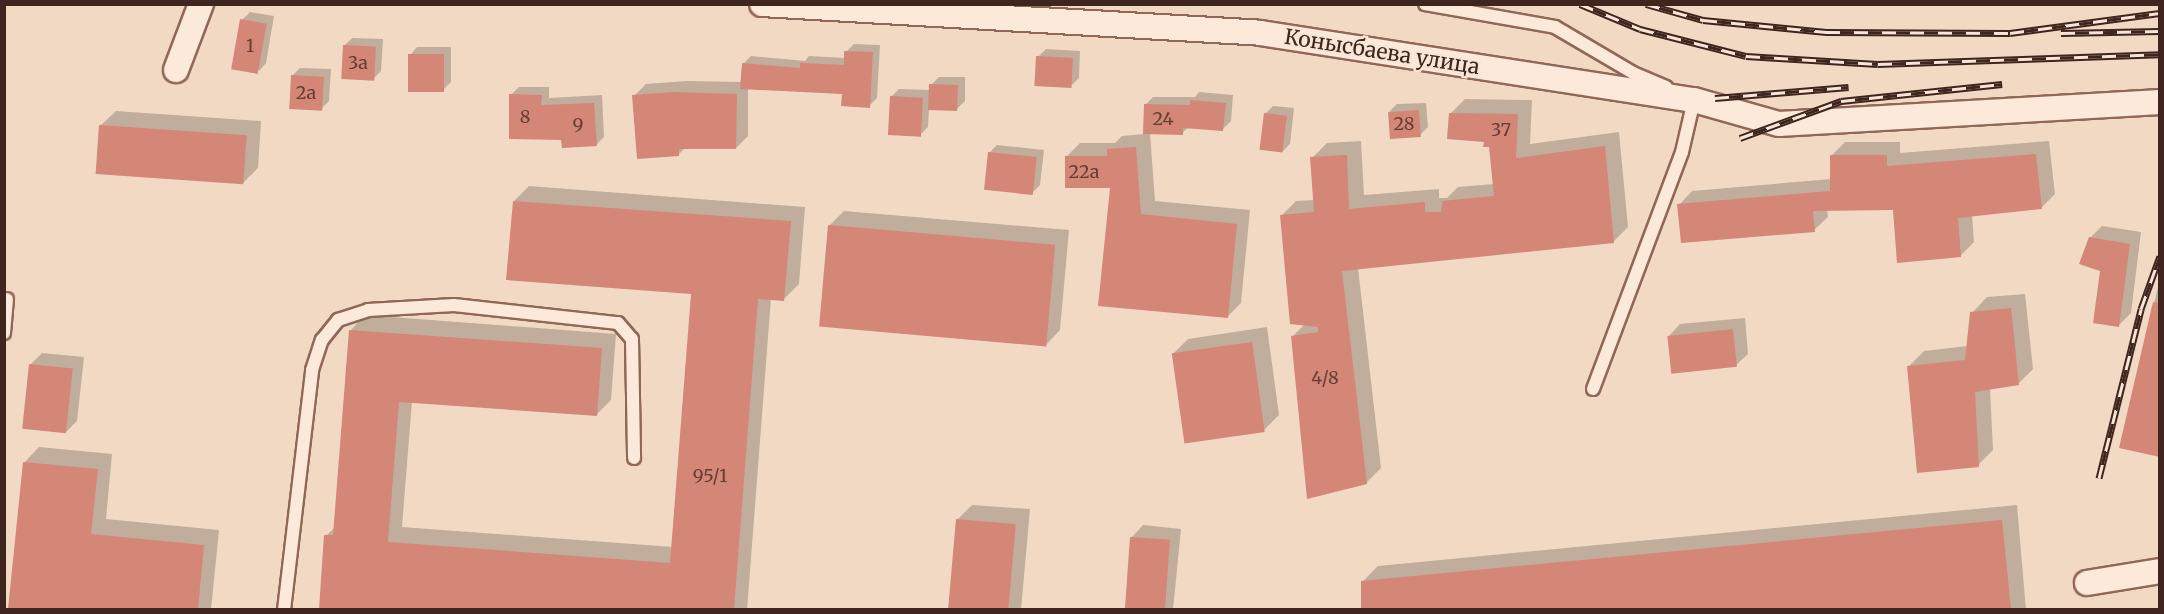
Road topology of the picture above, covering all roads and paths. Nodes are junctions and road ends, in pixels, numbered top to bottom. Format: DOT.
graph roads {
  1 [pos="201,4"];
  2 [pos="762,4"];
  3 [pos="1425,4"];
  4 [pos="176,70"];
  5 [pos="1694,100"];
  6 [pos="2160,102"];
  7 [pos="8,299"];
  8 [pos="4,333"];
  9 [pos="1593,389"];
  10 [pos="634,458"];
  11 [pos="2160,571"];
  12 [pos="2087,583"];
  13 [pos="284,609"];
  1 -- 4 [label="street"];
  2 -- 5 [label="street, Конысбаева улица"];
  3 -- 5 [label="lane"];
  5 -- 6 [label="street, Конысбаева улица"];
  5 -- 9 [label="lane"];
  7 -- 8 [label="lane"];
  10 -- 13 [label="lane"];
  11 -- 12 [label="street"];
}
